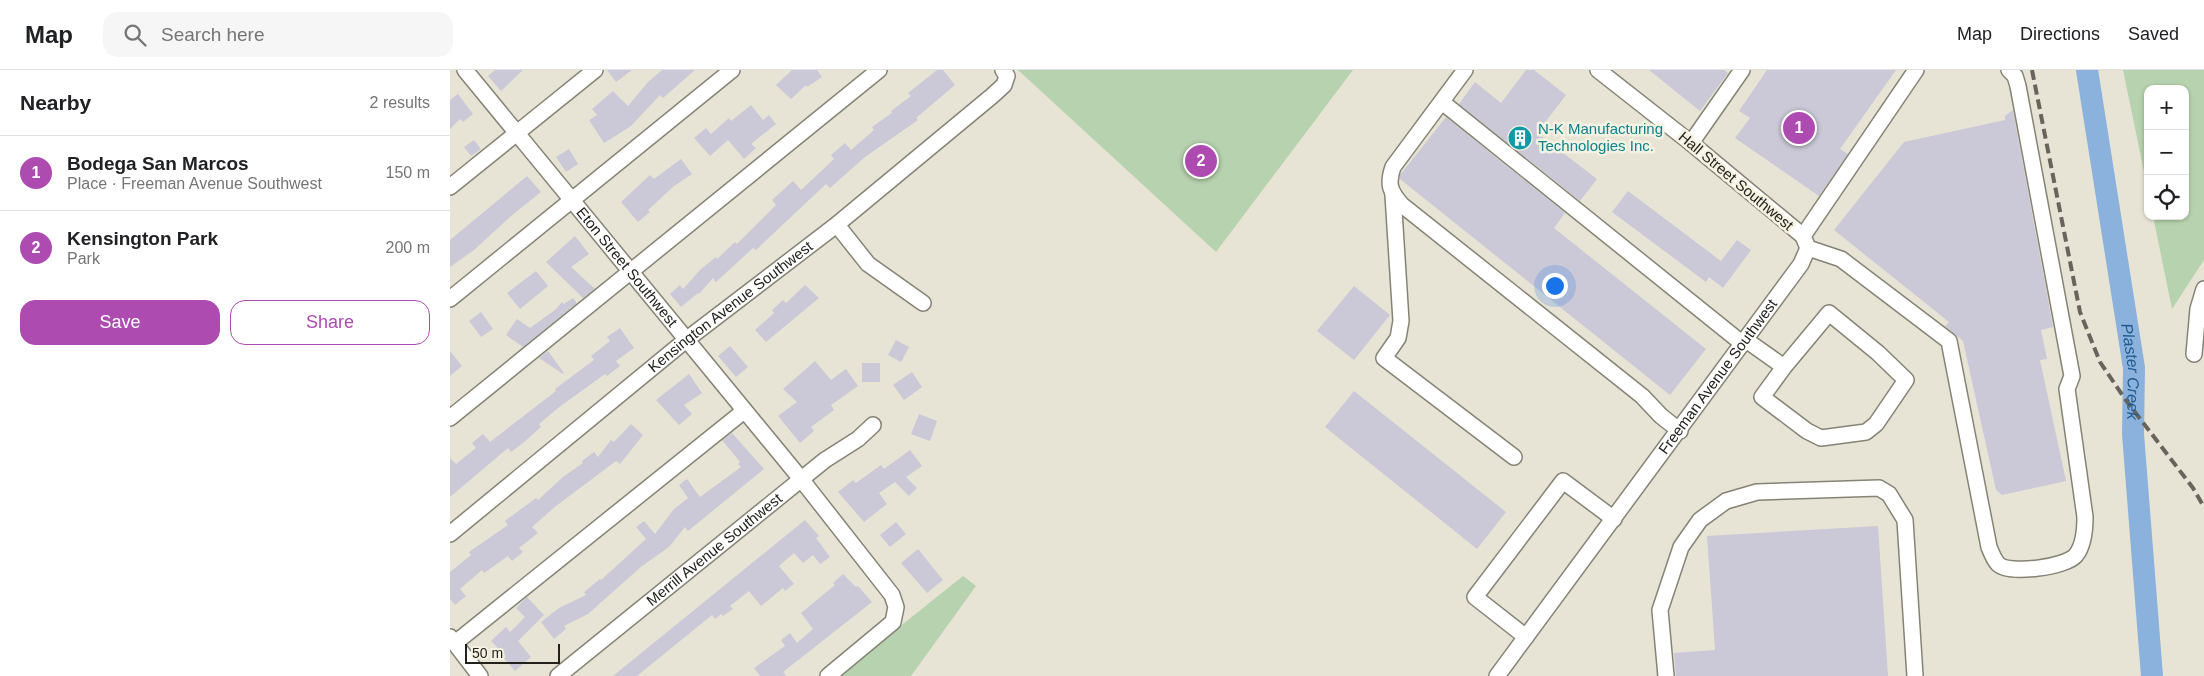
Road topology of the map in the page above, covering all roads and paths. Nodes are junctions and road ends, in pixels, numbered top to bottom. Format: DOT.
graph roads {
  1 [pos="465,70"];
  2 [pos="595,70"];
  3 [pos="732,70"];
  4 [pos="879,70"];
  5 [pos="1465,70"];
  6 [pos="1598,70"];
  7 [pos="1742,70"];
  8 [pos="1916,70"];
  9 [pos="2009,70"];
  10 [pos="1005,73"];
  11 [pos="1442,102"];
  12 [pos="517,134"];
  13 [pos="1691,143"];
  14 [pos="450,187"];
  15 [pos="1393,195"];
  16 [pos="571,201"];
  17 [pos="837,225"];
  18 [pos="1805,242"];
  19 [pos="629,272"];
  20 [pos="2204,289"];
  21 [pos="450,299"];
  22 [pos="924,303"];
  23 [pos="686,340"];
  24 [pos="1745,342"];
  25 [pos="2194,354"];
  26 [pos="1784,367"];
  27 [pos="744,411"];
  28 [pos="450,418"];
  29 [pos="873,425"];
  30 [pos="1680,431"];
  31 [pos="1514,457"];
  32 [pos="801,480"];
  33 [pos="1614,519"];
  34 [pos="450,534"];
  35 [pos="1526,637"];
  36 [pos="452,640"];
  37 [pos="480,676"];
  38 [pos="558,676"];
  39 [pos="828,676"];
  40 [pos="1497,676"];
  41 [pos="1666,676"];
  42 [pos="1915,676"];
  1 -- 12 [label="street, Eton Street Southwest"];
  2 -- 12 [label="street"];
  3 -- 16 [label="street"];
  4 -- 19 [label="street"];
  5 -- 11 [label="street"];
  6 -- 13 [label="street, Hall Street Southwest"];
  7 -- 13 [label="street"];
  8 -- 18 [label="street, Freeman Avenue Southwest"];
  9 -- 18 [label="street"];
  10 -- 17 [label="street, Kensington Avenue Southwest"];
  11 -- 15 [label="street"];
  11 -- 24 [label="street"];
  12 -- 14 [label="street"];
  12 -- 16 [label="street, Eton Street Southwest"];
  13 -- 18 [label="street, Hall Street Southwest"];
  15 -- 30 [label="street"];
  15 -- 31 [label="street"];
  16 -- 19 [label="street, Eton Street Southwest"];
  16 -- 21 [label="street"];
  17 -- 22 [label="street"];
  17 -- 23 [label="street, Kensington Avenue Southwest"];
  18 -- 24 [label="street, Freeman Avenue Southwest"];
  19 -- 23 [label="street, Eton Street Southwest"];
  19 -- 28 [label="street"];
  20 -- 25 [label="street"];
  23 -- 27 [label="street, Eton Street Southwest"];
  23 -- 34 [label="street, Kensington Avenue Southwest"];
  24 -- 26 [label="street"];
  24 -- 30 [label="street, Freeman Avenue Southwest"];
  26 -- 26 [label="street"];
  27 -- 32 [label="street, Eton Street Southwest"];
  27 -- 36 [label="street"];
  29 -- 32 [label="street, Merrill Avenue Southwest"];
  30 -- 33 [label="street, Freeman Avenue Southwest"];
  32 -- 38 [label="street, Merrill Avenue Southwest"];
  32 -- 39 [label="street, Eton Street Southwest"];
  33 -- 35 [label="street, Freeman Avenue Southwest"];
  33 -- 35 [label="street"];
  35 -- 40 [label="street, Freeman Avenue Southwest"];
  36 -- 37 [label="street"];
  41 -- 42 [label="street"];
}
